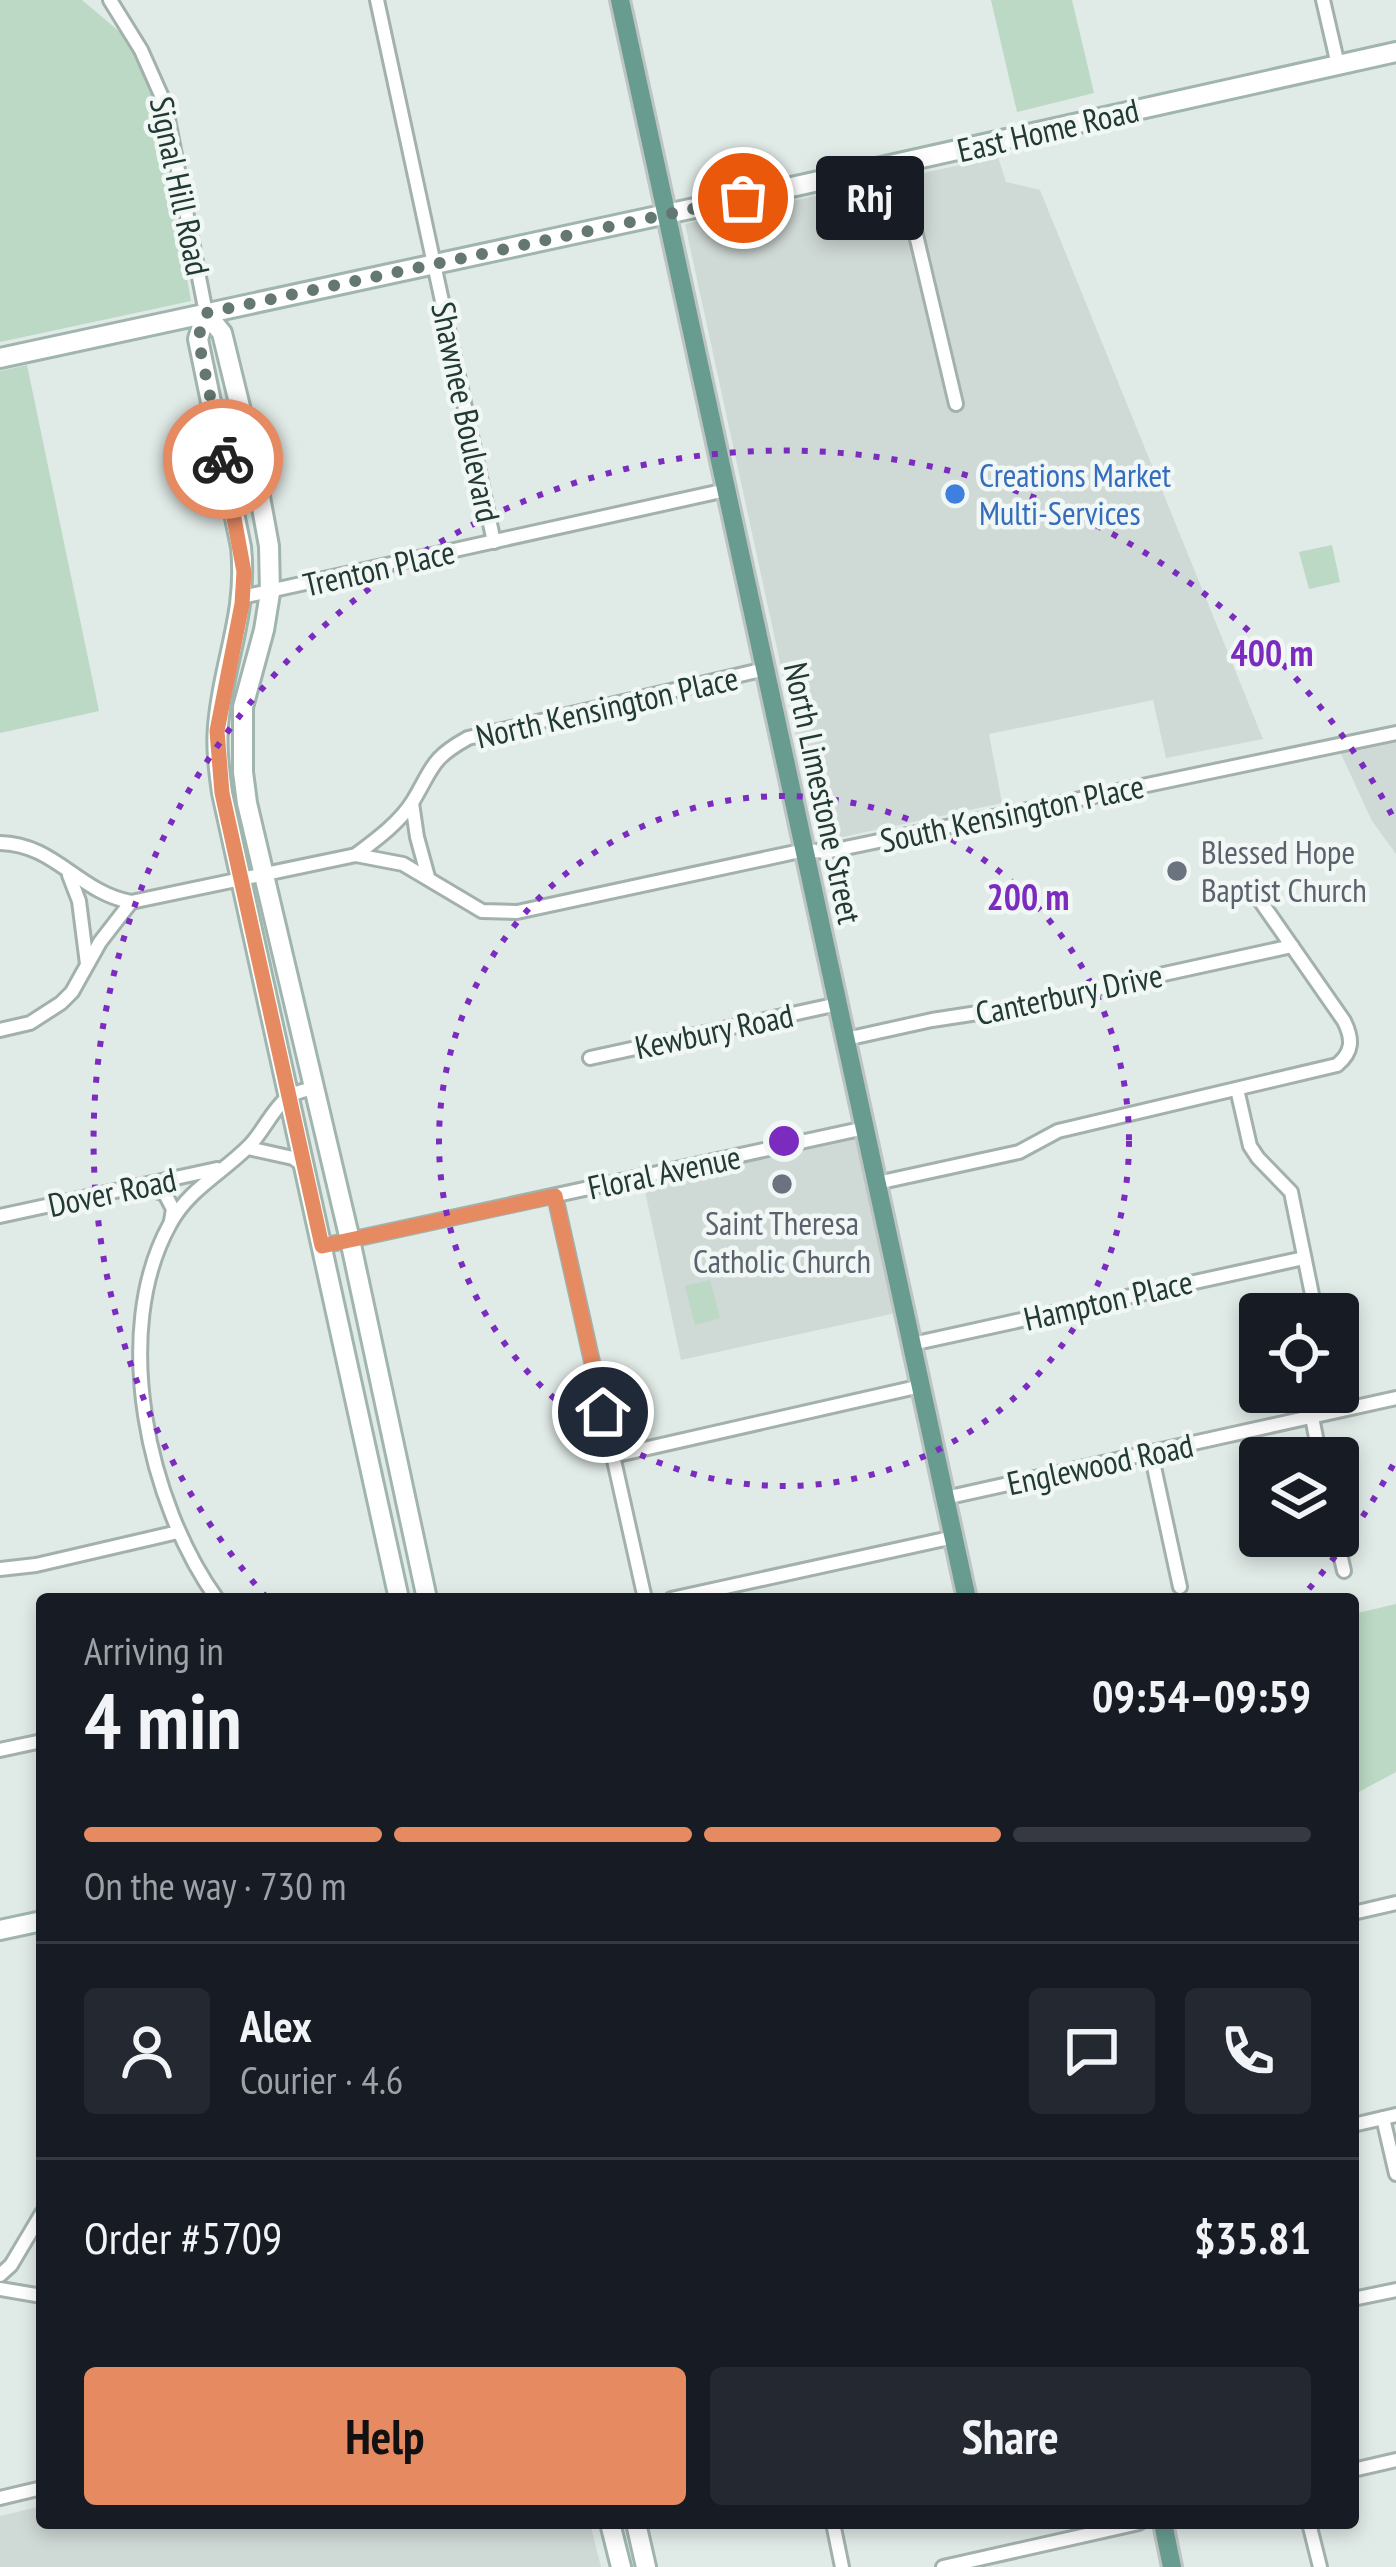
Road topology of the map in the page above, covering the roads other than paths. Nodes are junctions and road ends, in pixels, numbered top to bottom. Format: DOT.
graph roads {
  1 [pos="110,0"];
  2 [pos="377,0"];
  3 [pos="620,0"];
  4 [pos="1323,0"];
  5 [pos="1396,52"];
  6 [pos="1338,65"];
  7 [pos="899,163"];
  8 [pos="666,214"];
  9 [pos="434,264"];
  10 [pos="206,313"];
  11 [pos="0,358"];
  12 [pos="956,404"];
  13 [pos="726,490"];
  14 [pos="494,542"];
  15 [pos="270,592"];
  16 [pos="242,597"];
  17 [pos="765,669"];
  18 [pos="1396,733"];
  19 [pos="412,802"];
  20 [pos="0,843"];
  21 [pos="805,850"];
  22 [pos="356,855"];
  23 [pos="69,873"];
  24 [pos="265,874"];
  25 [pos="428,877"];
  26 [pos="241,880"];
  27 [pos="1252,889"];
  28 [pos="130,902"];
  29 [pos="1292,946"];
  30 [pos="87,964"];
  31 [pos="838,1004"];
  32 [pos="0,1030"];
  33 [pos="846,1039"];
  34 [pos="590,1058"];
  35 [pos="314,1088"];
  36 [pos="1237,1089"];
  37 [pos="289,1095"];
  38 [pos="866,1128"];
  39 [pos="248,1148"];
  40 [pos="305,1166"];
  41 [pos="224,1167"];
  42 [pos="877,1183"];
  43 [pos="141,1186"];
  44 [pos="555,1196"];
  45 [pos="0,1216"];
  46 [pos="171,1222"];
  47 [pos="350,1240"];
  48 [pos="322,1246"];
  49 [pos="1304,1258"];
  50 [pos="1312,1293"];
  51 [pos="913,1344"];
  52 [pos="922,1386"];
  53 [pos="1396,1398"];
  54 [pos="1359,1407"];
  55 [pos="1332,1413"];
  56 [pos="1312,1417"];
  57 [pos="1316,1437"];
  58 [pos="1151,1453"];
  59 [pos="613,1456"];
  60 [pos="945,1498"];
  61 [pos="178,1532"];
  62 [pos="953,1537"];
  63 [pos="1341,1557"];
  64 [pos="0,1569"];
  65 [pos="1344,1571"];
  66 [pos="1180,1588"];
  67 [pos="214,1593"];
  68 [pos="398,1593"];
  69 [pos="426,1593"];
  70 [pos="644,1593"];
  71 [pos="698,1593"];
  72 [pos="966,1593"];
  73 [pos="36,1742"];
  74 [pos="4,1750"];
  75 [pos="1396,1903"];
  76 [pos="1359,1911"];
  77 [pos="36,1922"];
  78 [pos="0,1930"];
  79 [pos="1390,2117"];
  80 [pos="1359,2124"];
  81 [pos="1396,2174"];
  82 [pos="36,2223"];
  83 [pos="0,2275"];
  84 [pos="0,2289"];
  85 [pos="1396,2290"];
  86 [pos="36,2295"];
  87 [pos="1359,2299"];
  88 [pos="1396,2459"];
  89 [pos="1359,2468"];
  90 [pos="36,2489"];
  91 [pos="0,2498"];
  92 [pos="612,2529"];
  93 [pos="637,2529"];
  94 [pos="834,2529"];
  95 [pos="1112,2529"];
  96 [pos="1164,2529"];
  97 [pos="1311,2529"];
  98 [pos="621,2567"];
  99 [pos="646,2567"];
  100 [pos="842,2567"];
  101 [pos="944,2567"];
  102 [pos="1172,2567"];
  103 [pos="1320,2567"];
  1 -- 10 [label="street, Signal Hill Road"];
  2 -- 9 [label="street, Shawnee Boulevard"];
  3 -- 8 [label="main road, North Limestone Street"];
  4 -- 6 [label="street"];
  5 -- 6 [label="street, East Home Road"];
  6 -- 7 [label="street, East Home Road"];
  7 -- 8 [label="street, East Home Road"];
  7 -- 12 [label="street"];
  8 -- 9 [label="street, East Home Road"];
  8 -- 13 [label="main road, North Limestone Street"];
  9 -- 10 [label="street, East Home Road"];
  9 -- 14 [label="street, Shawnee Boulevard"];
  10 -- 11 [label="street, East Home Road"];
  10 -- 15 [label="street"];
  10 -- 16 [label="street"];
  13 -- 14 [label="street, Trenton Place"];
  13 -- 17 [label="main road, North Limestone Street"];
  14 -- 15 [label="street, Trenton Place"];
  15 -- 16 [label="street, Trenton Place"];
  15 -- 24 [label="street"];
  16 -- 26 [label="street"];
  17 -- 19 [label="street, North Kensington Place"];
  17 -- 21 [label="main road, North Limestone Street"];
  18 -- 21 [label="street, South Kensington Place"];
  19 -- 22 [label="street, North Kensington Place"];
  19 -- 25 [label="street"];
  20 -- 23 [label="street"];
  21 -- 25 [label="street, South Kensington Place"];
  21 -- 31 [label="main road, North Limestone Street"];
  22 -- 24 [label="street"];
  22 -- 25 [label="street, South Kensington Place"];
  23 -- 28 [label="street"];
  23 -- 30 [label="street"];
  24 -- 26 [label="street"];
  24 -- 35 [label="street"];
  26 -- 28 [label="street"];
  26 -- 37 [label="street"];
  27 -- 29 [label="street"];
  28 -- 30 [label="street"];
  29 -- 33 [label="street, Canterbury Drive"];
  29 -- 36 [label="street"];
  30 -- 32 [label="street"];
  31 -- 33 [label="main road, North Limestone Street"];
  31 -- 34 [label="street, Kewbury Road"];
  33 -- 38 [label="main road, North Limestone Street"];
  35 -- 37 [label="street"];
  35 -- 47 [label="street"];
  36 -- 42 [label="street"];
  36 -- 49 [label="street"];
  37 -- 39 [label="street"];
  37 -- 40 [label="street"];
  38 -- 42 [label="main road, North Limestone Street"];
  38 -- 44 [label="street, Floral Avenue"];
  39 -- 40 [label="street"];
  39 -- 41 [label="street"];
  40 -- 48 [label="street"];
  41 -- 43 [label="street, Dover Road"];
  41 -- 46 [label="street"];
  42 -- 51 [label="main road, North Limestone Street"];
  43 -- 45 [label="street, Dover Road"];
  43 -- 46 [label="street"];
  44 -- 47 [label="street, Floral Avenue"];
  44 -- 59 [label="street"];
  46 -- 61 [label="street"];
  47 -- 48 [label="street, Floral Avenue"];
  47 -- 69 [label="street"];
  48 -- 68 [label="street"];
  49 -- 50 [label="street"];
  49 -- 51 [label="street, Hampton Place"];
  51 -- 52 [label="main road, North Limestone Street"];
  52 -- 59 [label="street"];
  52 -- 60 [label="main road, North Limestone Street"];
  53 -- 54 [label="street, Englewood Road"];
  55 -- 56 [label="street, Englewood Road"];
  56 -- 57 [label="street"];
  56 -- 58 [label="street, Englewood Road"];
  58 -- 60 [label="street, Englewood Road"];
  58 -- 66 [label="street"];
  59 -- 70 [label="street"];
  60 -- 62 [label="main road, North Limestone Street"];
  61 -- 64 [label="street"];
  61 -- 67 [label="street"];
  62 -- 71 [label="street"];
  62 -- 72 [label="main road, North Limestone Street"];
  63 -- 65 [label="street"];
  73 -- 74 [label="street"];
  75 -- 76 [label="street"];
  77 -- 78 [label="street"];
  79 -- 80 [label="street"];
  79 -- 81 [label="street"];
  82 -- 83 [label="street"];
  84 -- 86 [label="street"];
  85 -- 87 [label="street"];
  88 -- 89 [label="street"];
  90 -- 91 [label="street"];
  92 -- 98 [label="street"];
  93 -- 99 [label="street"];
  94 -- 100 [label="street"];
  95 -- 101 [label="street"];
  96 -- 102 [label="main road"];
  97 -- 103 [label="street"];
}
